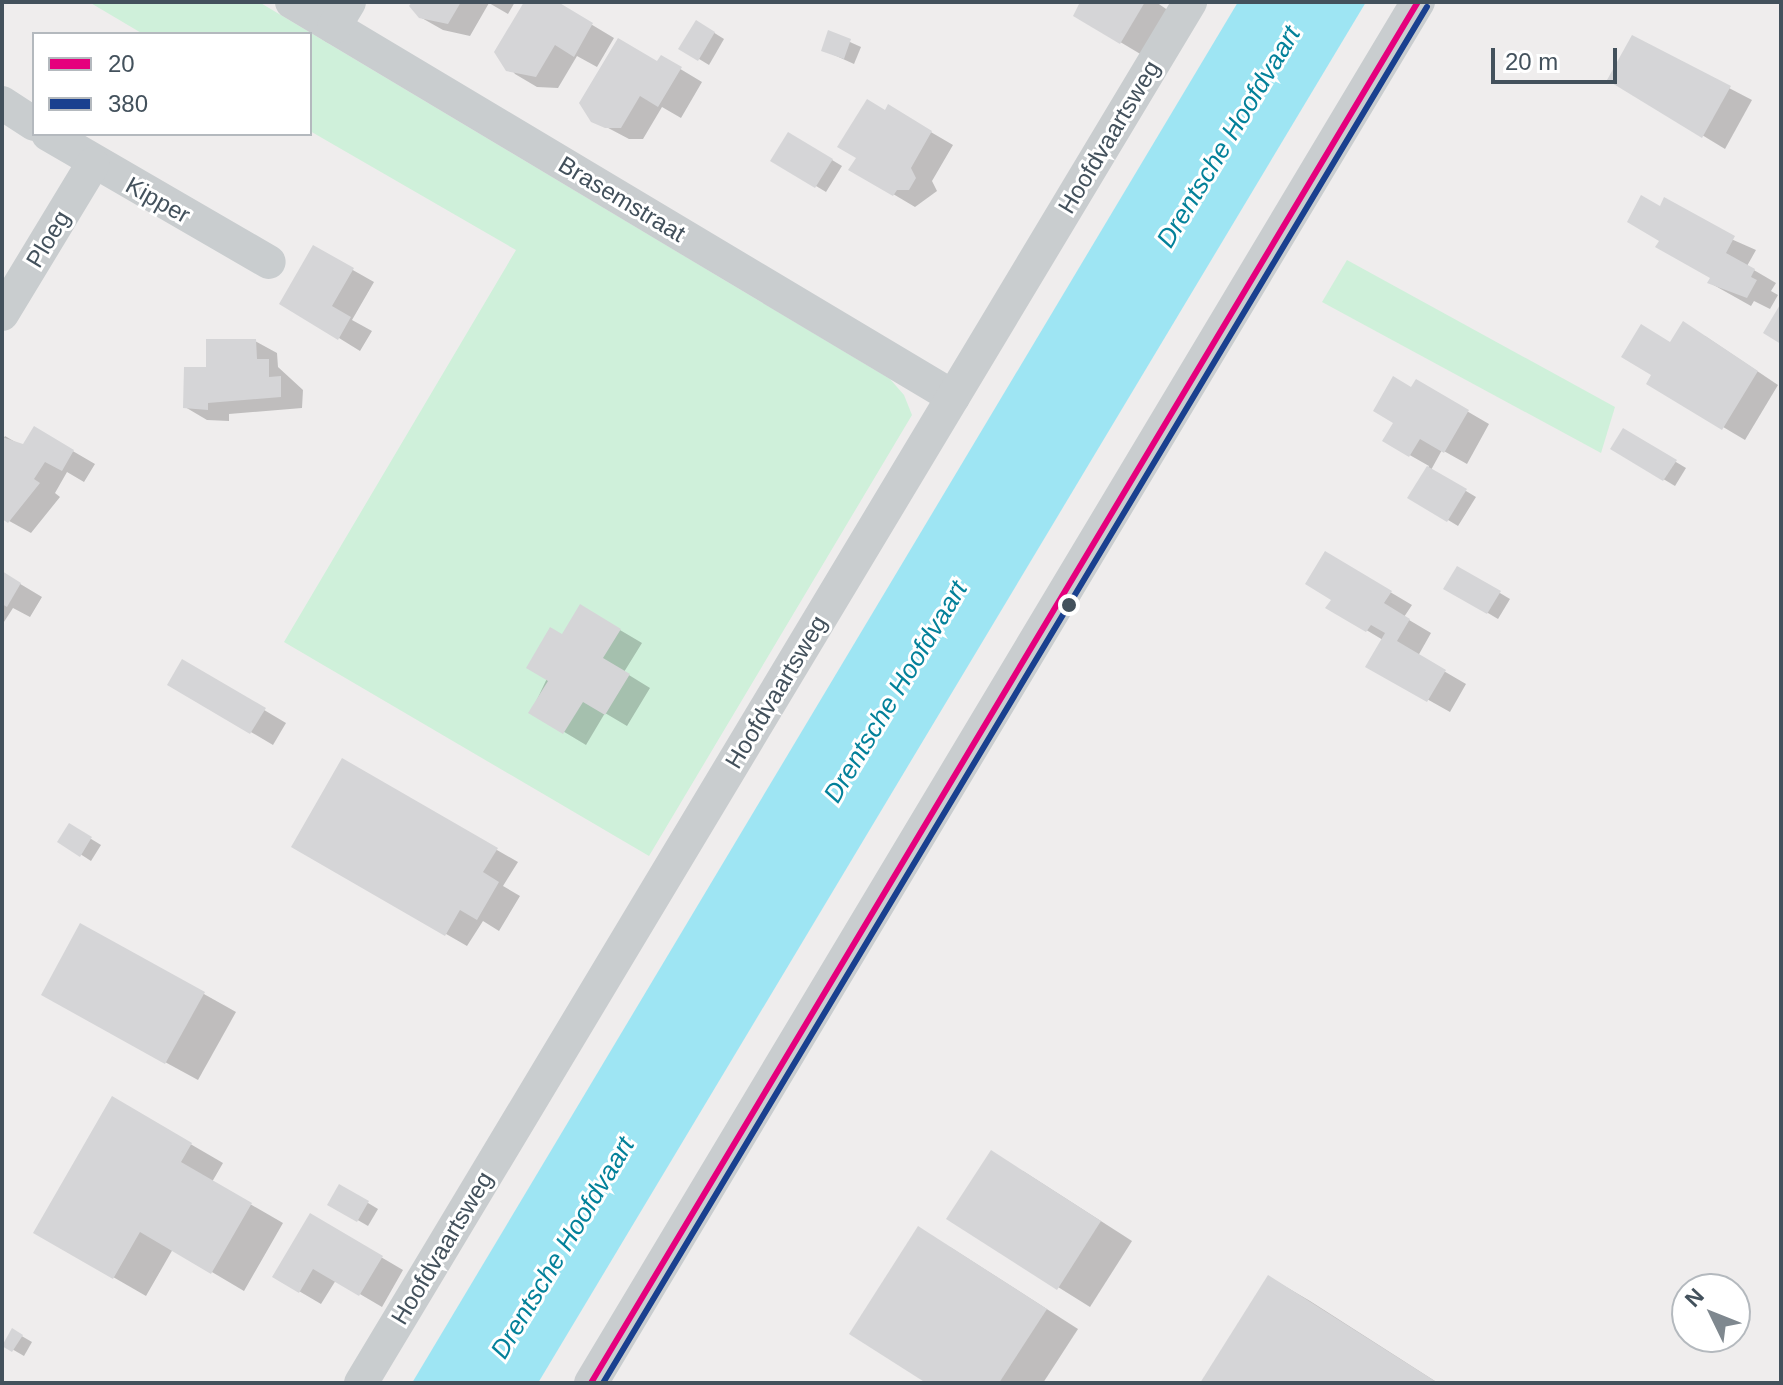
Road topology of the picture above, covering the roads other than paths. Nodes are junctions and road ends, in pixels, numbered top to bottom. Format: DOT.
graph roads {
  1 [pos="292,2"];
  2 [pos="1190,2"];
  3 [pos="1418,2"];
  4 [pos="342,14"];
  5 [pos="2,103"];
  6 [pos="32,123"];
  7 [pos="51,136"];
  8 [pos="93,164"];
  9 [pos="269,262"];
  10 [pos="2,314"];
  11 [pos="953,397"];
  12 [pos="361,1383"];
  13 [pos="591,1383"];
  1 -- 4 [label="street, Brasemstraat"];
  2 -- 11 [label="street, Hoofdvaartsweg"];
  3 -- 13 [label="street"];
  4 -- 11 [label="street, Brasemstraat"];
  5 -- 6 [label="street"];
  7 -- 8 [label="street, Kipper"];
  8 -- 9 [label="street, Kipper"];
  8 -- 10 [label="street, Ploeg"];
  11 -- 12 [label="street, Hoofdvaartsweg"];
}
